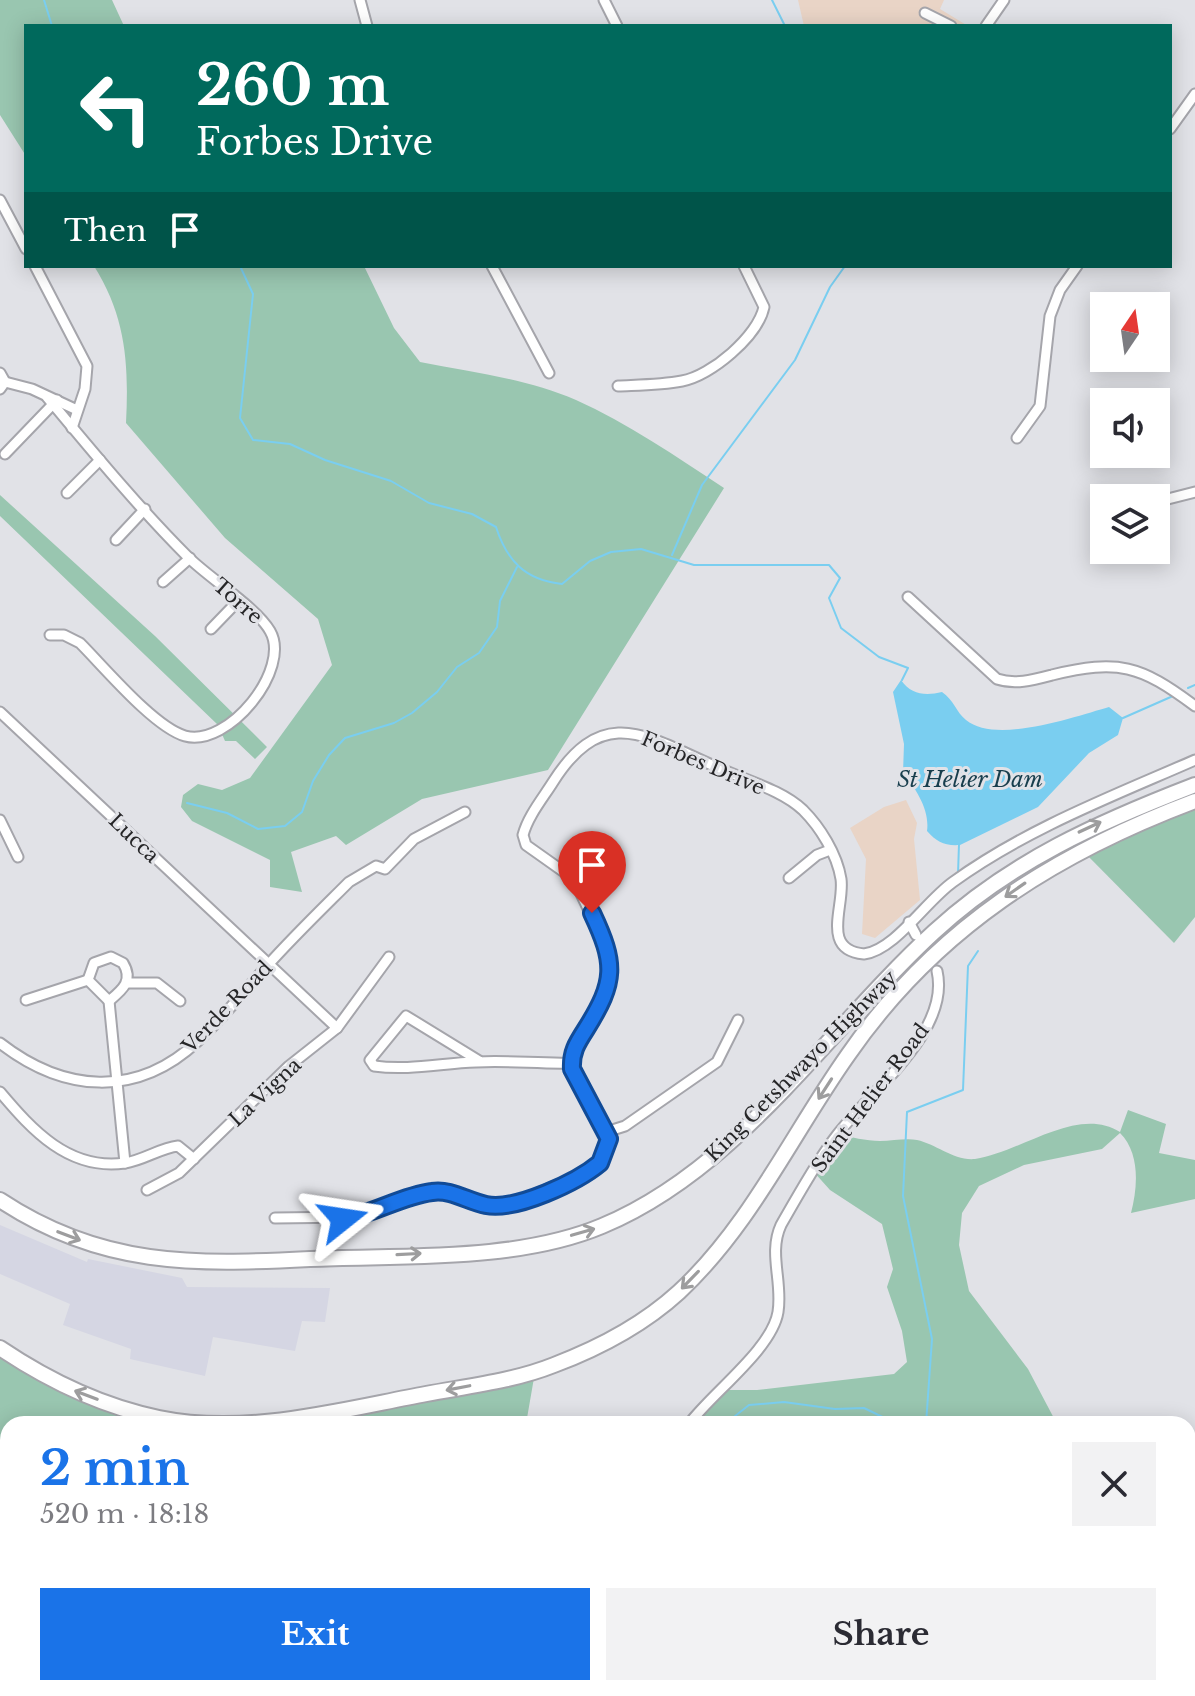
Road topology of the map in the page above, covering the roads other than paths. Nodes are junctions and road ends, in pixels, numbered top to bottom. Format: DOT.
graph roads {
  1 [pos="360,0"];
  2 [pos="604,0"];
  3 [pos="1004,0"];
  4 [pos="925,13"];
  5 [pos="366,24"];
  6 [pos="616,24"];
  7 [pos="947,24"];
  8 [pos="987,24"];
  9 [pos="1195,94"];
  10 [pos="1172,126"];
  11 [pos="0,200"];
  12 [pos="24,245"];
  13 [pos="36,268"];
  14 [pos="493,268"];
  15 [pos="745,268"];
  16 [pos="1076,268"];
  17 [pos="549,373"];
  18 [pos="2,381"];
  19 [pos="618,386"];
  20 [pos="52,401"];
  21 [pos="77,410"];
  22 [pos="72,428"];
  23 [pos="1017,438"];
  24 [pos="5,454"];
  25 [pos="100,460"];
  26 [pos="1195,492"];
  27 [pos="67,493"];
  28 [pos="1170,498"];
  29 [pos="145,509"];
  30 [pos="116,540"];
  31 [pos="190,558"];
  32 [pos="163,582"];
  33 [pos="908,597"];
  34 [pos="238,601"];
  35 [pos="211,629"];
  36 [pos="50,635"];
  37 [pos="1195,706"];
  38 [pos="0,712"];
  39 [pos="1195,760"];
  40 [pos="1195,785"];
  41 [pos="1195,801"];
  42 [pos="465,812"];
  43 [pos="0,820"];
  44 [pos="830,850"];
  45 [pos="18,857"];
  46 [pos="789,878"];
  47 [pos="909,922"];
  48 [pos="916,935"];
  49 [pos="389,957"];
  50 [pos="268,965"];
  51 [pos="937,971"];
  52 [pos="88,980"];
  53 [pos="127,983"];
  54 [pos="26,1000"];
  55 [pos="109,1001"];
  56 [pos="180,1001"];
  57 [pos="738,1020"];
  58 [pos="337,1028"];
  59 [pos="0,1043"];
  60 [pos="481,1062"];
  61 [pos="571,1063"];
  62 [pos="117,1081"];
  63 [pos="0,1092"];
  64 [pos="606,1132"];
  65 [pos="194,1159"];
  66 [pos="125,1163"];
  67 [pos="147,1190"];
  68 [pos="0,1200"];
  69 [pos="275,1218"];
  70 [pos="0,1348"];
  71 [pos="345,1409"];
  72 [pos="155,1416"];
  73 [pos="294,1416"];
  74 [pos="320,1416"];
  75 [pos="696,1416"];
  1 -- 5 [label="street"];
  2 -- 6 [label="street"];
  3 -- 8 [label="street"];
  4 -- 7 [label="street"];
  9 -- 10 [label="street"];
  11 -- 12 [label="street"];
  13 -- 21 [label="street"];
  14 -- 17 [label="street"];
  15 -- 19 [label="street"];
  16 -- 23 [label="street"];
  18 -- 20 [label="street"];
  20 -- 21 [label="street"];
  20 -- 22 [label="street, Torre"];
  20 -- 24 [label="street"];
  21 -- 22 [label="street"];
  22 -- 25 [label="street, Torre"];
  25 -- 27 [label="street"];
  25 -- 29 [label="street, Torre"];
  26 -- 28 [label="street"];
  29 -- 30 [label="street"];
  29 -- 31 [label="street, Torre"];
  31 -- 32 [label="street"];
  31 -- 34 [label="street, Torre"];
  33 -- 37 [label="street"];
  34 -- 35 [label="street"];
  34 -- 36 [label="street, Torre"];
  38 -- 50 [label="street, Lucca"];
  39 -- 47 [label="street"];
  68 -- 40 [label="highway, King Cetshwayo Highway, one-way"];
  41 -- 71 [label="highway, King Cetshwayo Highway, one-way"];
  42 -- 50 [label="street, Verde Road"];
  43 -- 45 [label="street"];
  44 -- 46 [label="street"];
  44 -- 47 [label="street, Forbes Drive"];
  44 -- 61 [label="street, Forbes Drive"];
  47 -- 48 [label="street"];
  49 -- 58 [label="street, La Vigna"];
  50 -- 58 [label="street"];
  50 -- 62 [label="street, Verde Road"];
  51 -- 75 [label="street, Saint Helier Road"];
  52 -- 53 [label="street"];
  52 -- 54 [label="street"];
  52 -- 55 [label="street"];
  53 -- 55 [label="street"];
  53 -- 56 [label="street"];
  55 -- 62 [label="street"];
  57 -- 64 [label="street"];
  58 -- 65 [label="street, La Vigna"];
  59 -- 62 [label="street, Verde Road"];
  60 -- 60 [label="street"];
  60 -- 61 [label="street"];
  61 -- 64 [label="street"];
  62 -- 66 [label="street"];
  63 -- 66 [label="street"];
  64 -- 69 [label="street"];
  65 -- 66 [label="street"];
  65 -- 67 [label="street, La Vigna"];
  72 -- 70 [label="highway, one-way"];
  71 -- 73 [label="highway"];
  71 -- 74 [label="highway"];
}
